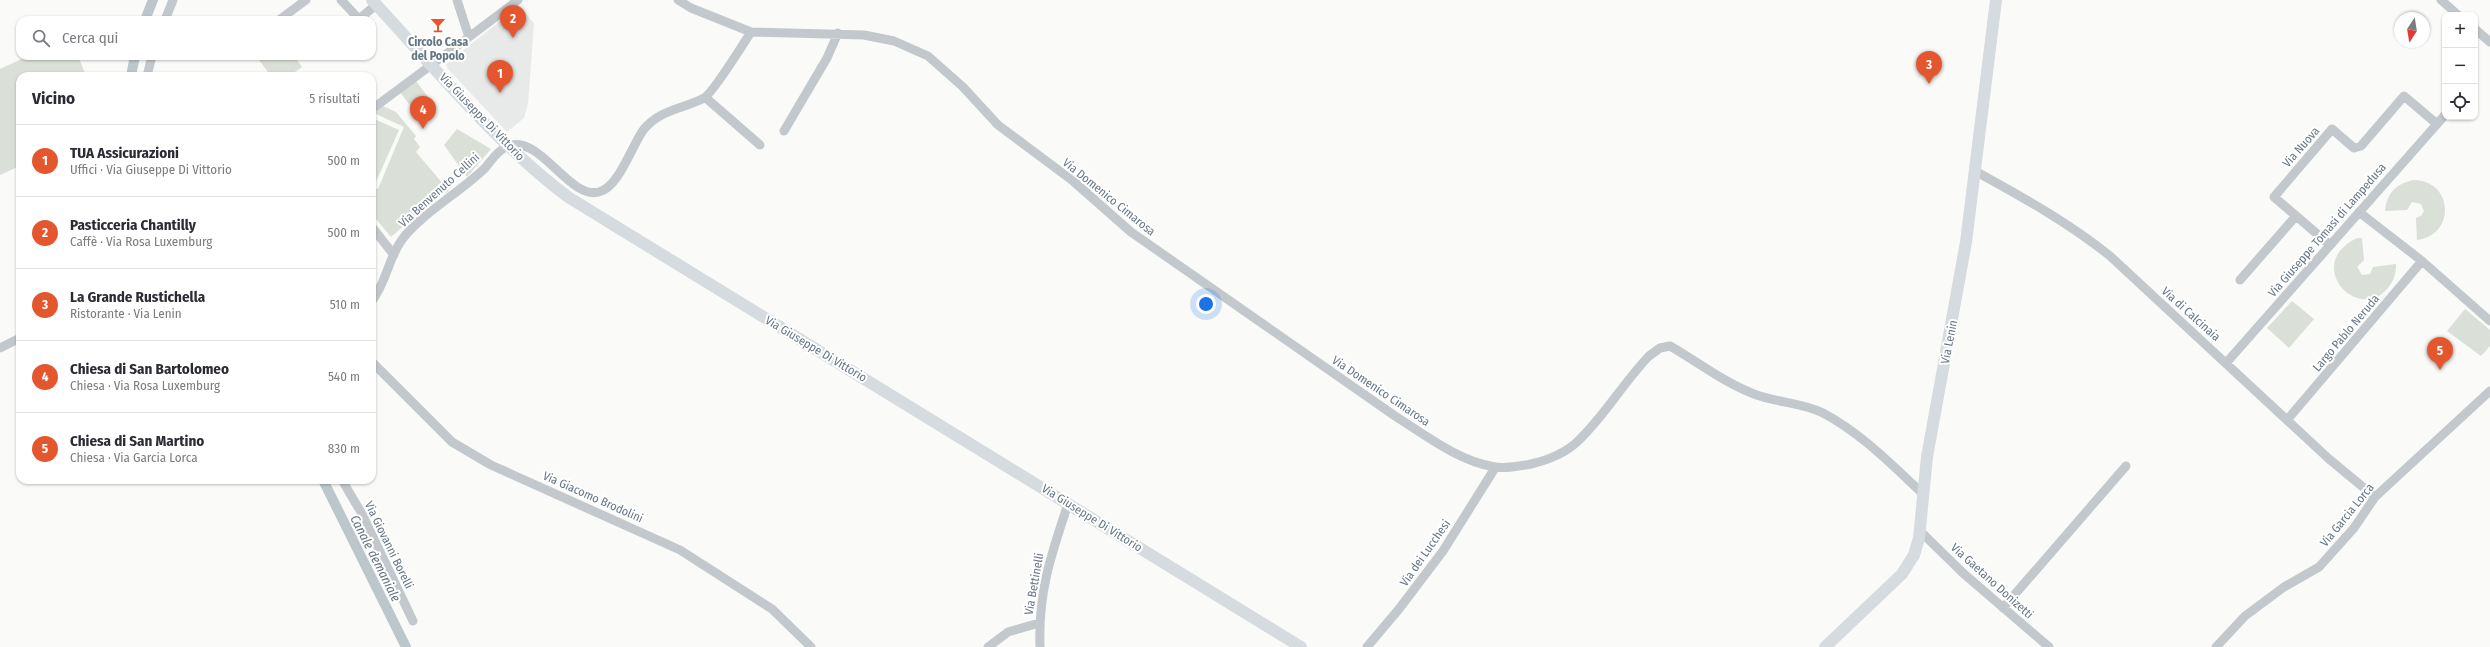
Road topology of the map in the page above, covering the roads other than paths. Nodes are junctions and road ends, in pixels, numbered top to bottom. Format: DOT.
graph roads {
  1 [pos="173,0"];
  2 [pos="306,0"];
  3 [pos="341,0"];
  4 [pos="457,0"];
  5 [pos="518,0"];
  6 [pos="678,0"];
  7 [pos="1996,0"];
  8 [pos="2441,0"];
  9 [pos="374,2"];
  10 [pos="2455,12"];
  11 [pos="167,16"];
  12 [pos="284,16"];
  13 [pos="356,16"];
  14 [pos="362,16"];
  15 [pos="751,32"];
  16 [pos="2478,32"];
  17 [pos="838,33"];
  18 [pos="469,37"];
  19 [pos="2490,42"];
  20 [pos="151,60"];
  21 [pos="433,66"];
  22 [pos="148,72"];
  23 [pos="706,98"];
  24 [pos="376,106"];
  25 [pos="2442,118"];
  26 [pos="2437,124"];
  27 [pos="784,131"];
  28 [pos="760,145"];
  29 [pos="507,146"];
  30 [pos="1975,172"];
  31 [pos="2359,212"];
  32 [pos="2296,216"];
  33 [pos="376,232"];
  34 [pos="2330,245"];
  35 [pos="394,255"];
  36 [pos="2422,261"];
  37 [pos="2240,280"];
  38 [pos="376,294"];
  39 [pos="2490,320"];
  40 [pos="16,340"];
  41 [pos="0,348"];
  42 [pos="2227,362"];
  43 [pos="376,366"];
  44 [pos="2490,391"];
  45 [pos="2287,420"];
  46 [pos="2126,466"];
  47 [pos="1495,468"];
  48 [pos="344,484"];
  49 [pos="1922,493"];
  50 [pos="2375,497"];
  51 [pos="1068,504"];
  52 [pos="1920,531"];
  53 [pos="2003,608"];
  54 [pos="413,621"];
  55 [pos="1039,623"];
  56 [pos="812,647"];
  57 [pos="988,647"];
  58 [pos="1040,647"];
  59 [pos="1300,647"];
  60 [pos="1367,647"];
  61 [pos="1825,647"];
  62 [pos="2049,647"];
  63 [pos="2216,647"];
  1 -- 11 [label="street"];
  2 -- 12 [label="street"];
  3 -- 13 [label="street"];
  4 -- 18 [label="street"];
  5 -- 18 [label="street"];
  6 -- 15 [label="street, Via Domenico Cimarosa"];
  7 -- 30 [label="main road, Via Lenin"];
  8 -- 10 [label="street"];
  9 -- 14 [label="street"];
  9 -- 21 [label="main road, Via Giuseppe Di Vittorio"];
  15 -- 17 [label="street, Via Domenico Cimarosa"];
  15 -- 23 [label="street"];
  16 -- 19 [label="street"];
  17 -- 27 [label="street"];
  17 -- 47 [label="street, Via Domenico Cimarosa"];
  18 -- 21 [label="street"];
  20 -- 22 [label="street"];
  21 -- 24 [label="street"];
  21 -- 29 [label="main road, Via Giuseppe Di Vittorio"];
  23 -- 28 [label="street"];
  23 -- 29 [label="street"];
  25 -- 26 [label="street, Via Giuseppe Tomasi di Lampedusa"];
  26 -- 31 [label="street, Via Giuseppe Tomasi di Lampedusa"];
  26 -- 32 [label="street, Via Nuova"];
  29 -- 35 [label="street, Via Benvenuto Cellini"];
  29 -- 51 [label="main road, Via Giuseppe Di Vittorio"];
  30 -- 42 [label="street, Via di Calcinaia"];
  30 -- 49 [label="main road, Via Lenin"];
  31 -- 34 [label="street, Via Giuseppe Tomasi di Lampedusa"];
  31 -- 36 [label="street"];
  32 -- 34 [label="street, Via Nuova"];
  32 -- 37 [label="street"];
  33 -- 35 [label="street"];
  34 -- 42 [label="street, Via Giuseppe Tomasi di Lampedusa"];
  35 -- 38 [label="street, Via Benvenuto Cellini"];
  36 -- 39 [label="street"];
  36 -- 45 [label="street, Largo Pablo Neruda"];
  40 -- 41 [label="street"];
  42 -- 45 [label="street, Via di Calcinaia"];
  43 -- 56 [label="street, Via Giacomo Brodolini"];
  44 -- 50 [label="street, Via Garcia Lorca"];
  45 -- 50 [label="street, Via di Calcinaia"];
  46 -- 53 [label="street"];
  47 -- 49 [label="street, Via Domenico Cimarosa"];
  47 -- 60 [label="street, Via dei Lucchesi"];
  48 -- 54 [label="street, Via Giovanni Borelli"];
  49 -- 52 [label="main road, Via Lenin"];
  50 -- 63 [label="street, Via Garcia Lorca"];
  51 -- 55 [label="street, Via Bettinelli"];
  51 -- 59 [label="main road, Via Giuseppe Di Vittorio"];
  52 -- 53 [label="street, Via Gaetano Donizetti"];
  52 -- 61 [label="main road, Via Lenin"];
  53 -- 62 [label="street, Via Gaetano Donizetti"];
  55 -- 57 [label="street"];
  55 -- 58 [label="street, Via Bettinelli"];
}
